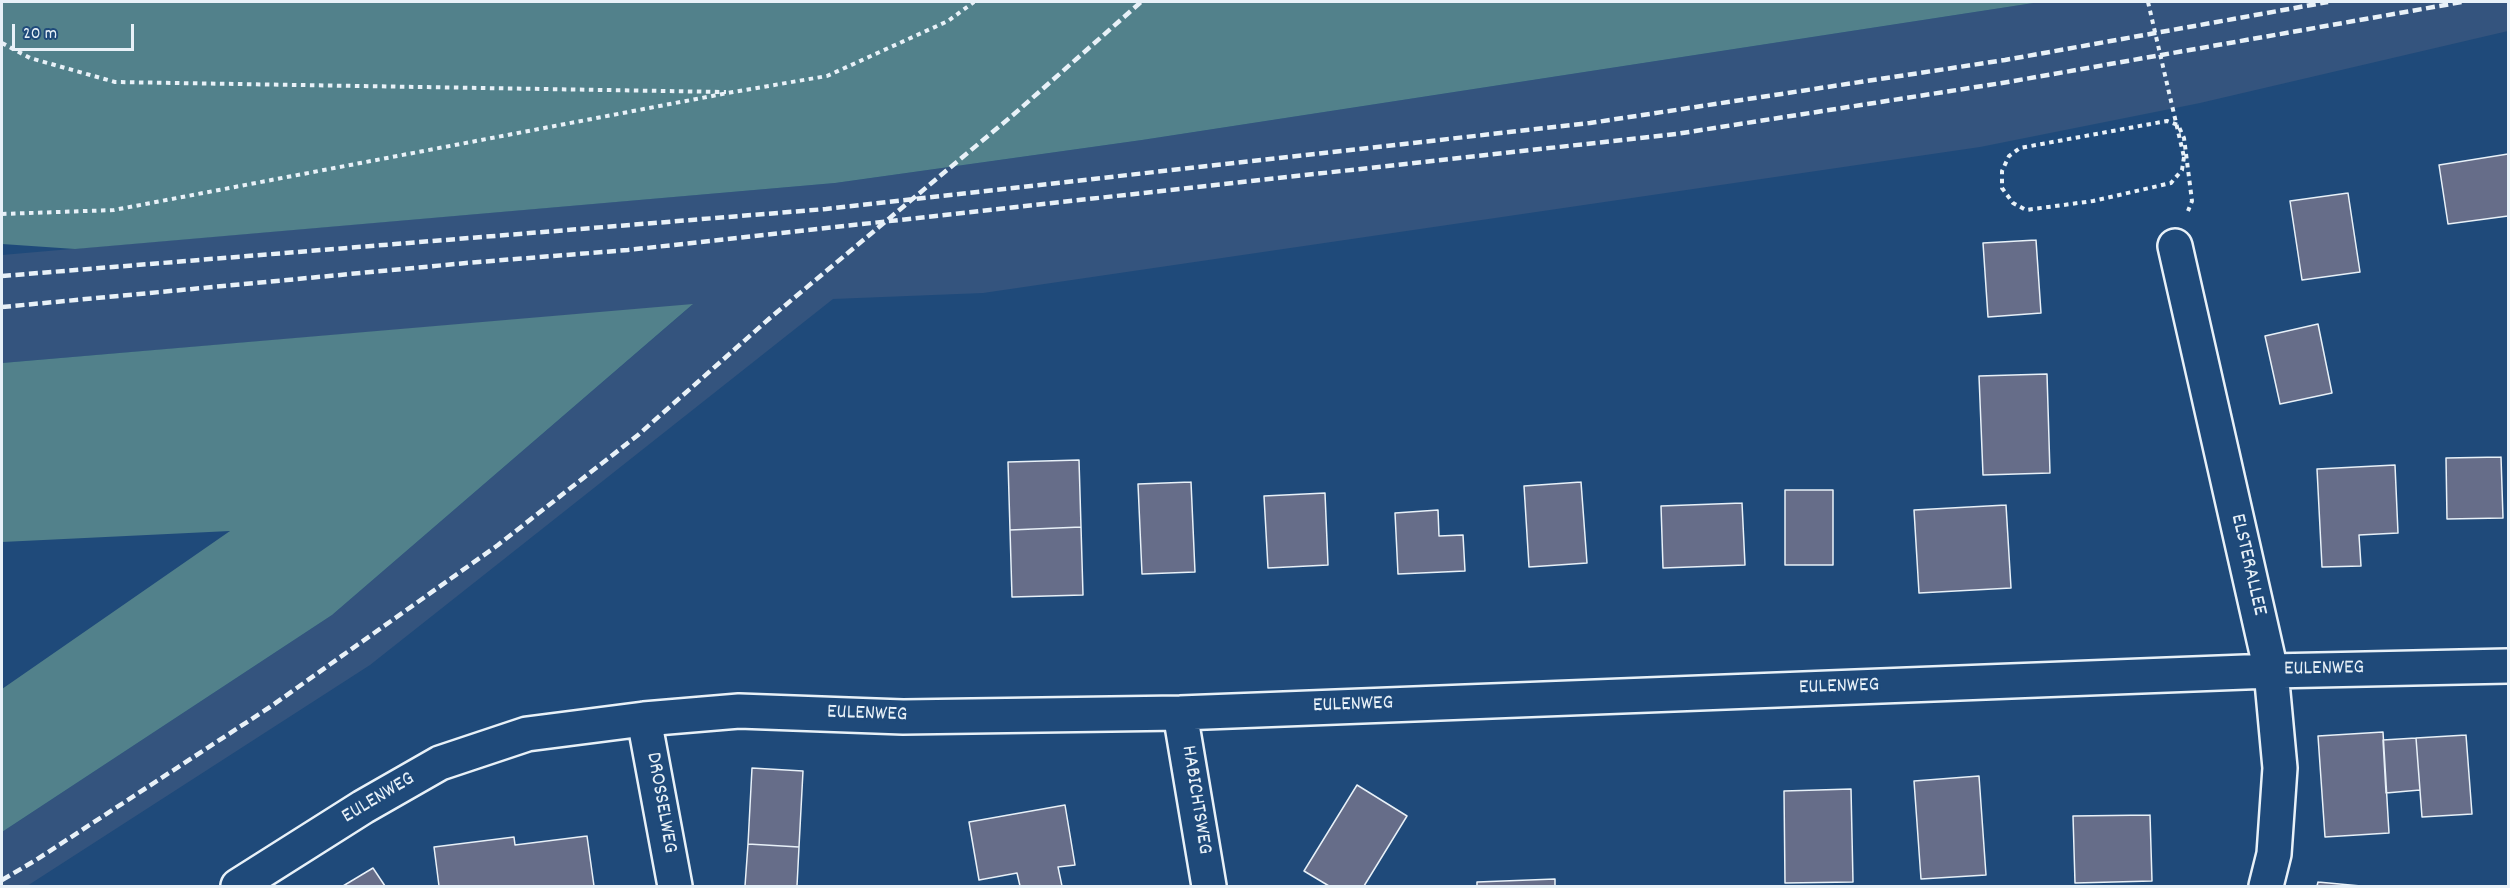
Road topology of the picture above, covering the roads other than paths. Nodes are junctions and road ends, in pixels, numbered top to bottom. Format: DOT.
graph roads {
  1 [pos="2175,246"];
  2 [pos="2508,666"];
  3 [pos="2271,671"];
  4 [pos="1180,713"];
  5 [pos="644,719"];
  6 [pos="237,886"];
  7 [pos="675,886"];
  8 [pos="1209,886"];
  9 [pos="2266,886"];
  1 -- 3 [label="street, ELSTERALLEE"];
  2 -- 3 [label="street, EULENWEG"];
  3 -- 4 [label="street, EULENWEG"];
  3 -- 9 [label="street, ELSTERALLEE"];
  4 -- 5 [label="street, EULENWEG"];
  4 -- 8 [label="street, HABICHTSWEG"];
  5 -- 6 [label="street, EULENWEG"];
  5 -- 7 [label="street, DROSSELWEG"];
}
